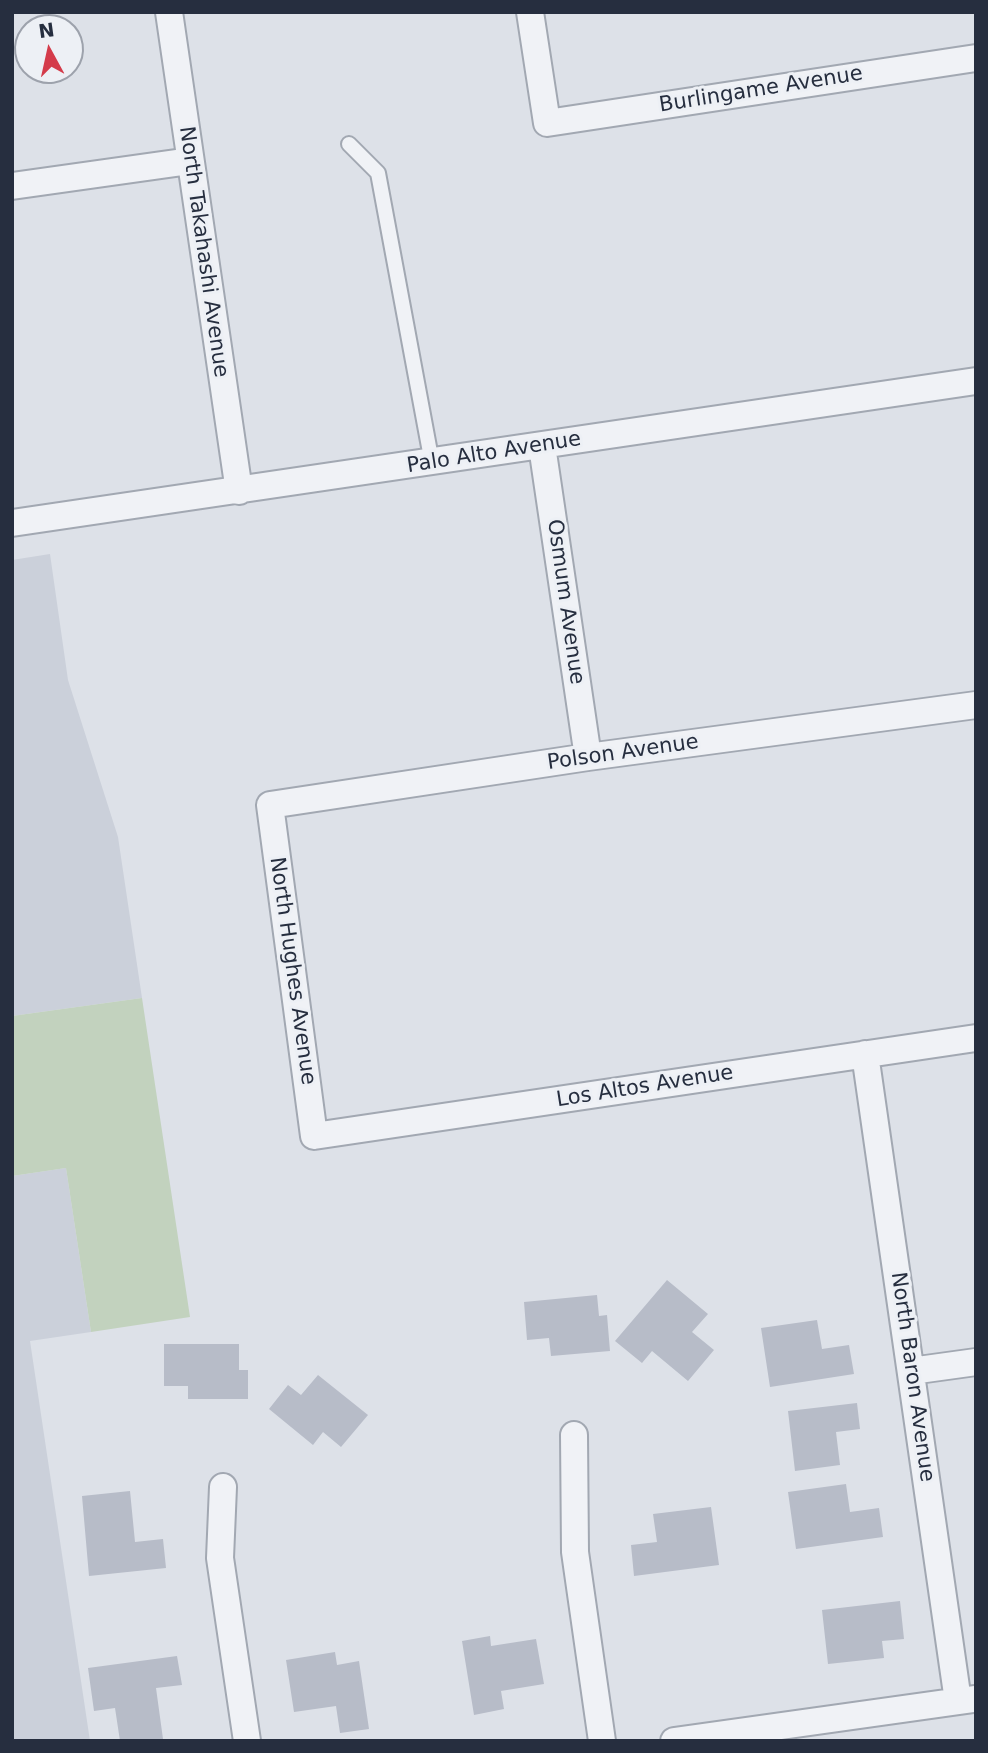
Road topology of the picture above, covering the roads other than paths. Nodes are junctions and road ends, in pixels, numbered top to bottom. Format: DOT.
graph roads {
  1 [pos="169,12"];
  2 [pos="530,12"];
  3 [pos="976,58"];
  4 [pos="349,144"];
  5 [pos="190,161"];
  6 [pos="12,186"];
  7 [pos="976,381"];
  8 [pos="542,446"];
  9 [pos="432,463"];
  10 [pos="239,491"];
  11 [pos="12,523"];
  12 [pos="976,705"];
  13 [pos="588,757"];
  14 [pos="270,805"];
  15 [pos="976,1038"];
  16 [pos="864,1054"];
  17 [pos="314,1136"];
  18 [pos="976,1362"];
  19 [pos="911,1371"];
  20 [pos="574,1435"];
  21 [pos="223,1487"];
  22 [pos="967,1700"];
  23 [pos="247,1741"];
  24 [pos="602,1741"];
  25 [pos="674,1741"];
  1 -- 5 [label="street, North Takahashi Avenue"];
  2 -- 3 [label="street, Burlingame Avenue"];
  4 -- 9 [label="lane"];
  5 -- 6 [label="street"];
  5 -- 10 [label="street, North Takahashi Avenue"];
  7 -- 8 [label="street, Palo Alto Avenue"];
  8 -- 9 [label="street, Palo Alto Avenue"];
  8 -- 13 [label="street, Osmum Avenue"];
  9 -- 10 [label="street, Palo Alto Avenue"];
  10 -- 11 [label="street, Palo Alto Avenue"];
  12 -- 13 [label="street, Polson Avenue"];
  13 -- 14 [label="street, Polson Avenue"];
  14 -- 17 [label="street, North Hughes Avenue"];
  15 -- 16 [label="street, Los Altos Avenue"];
  16 -- 17 [label="street, Los Altos Avenue"];
  16 -- 19 [label="street, North Baron Avenue"];
  18 -- 19 [label="street"];
  19 -- 22 [label="street, North Baron Avenue"];
  20 -- 24 [label="street"];
  21 -- 23 [label="street"];
  22 -- 25 [label="street"];
}
